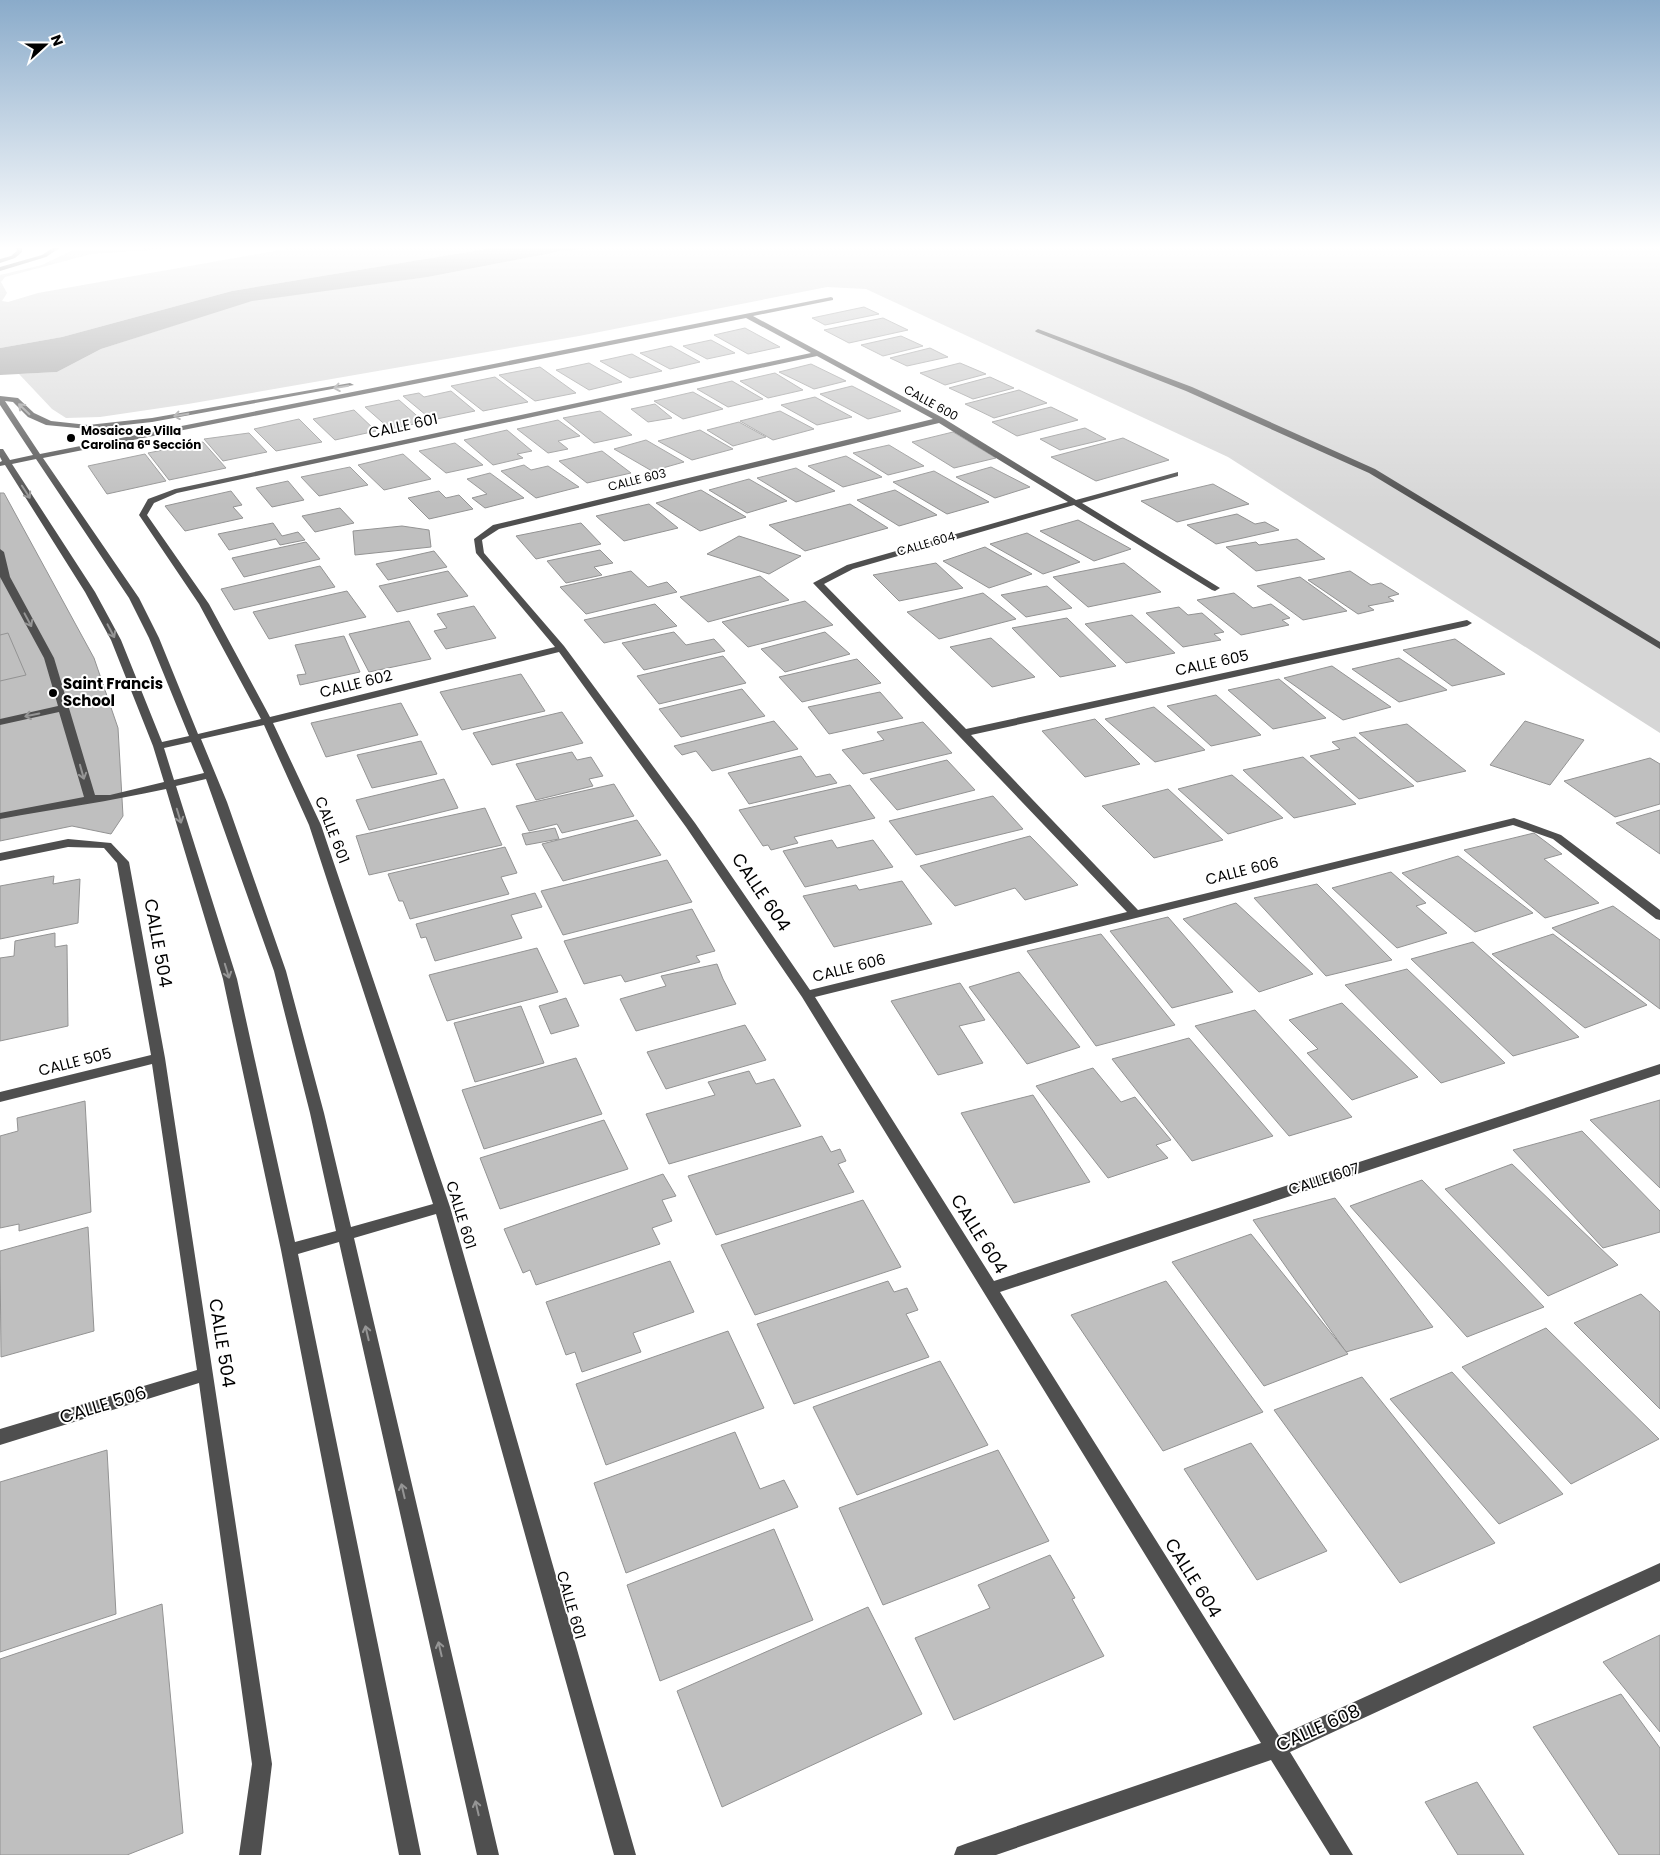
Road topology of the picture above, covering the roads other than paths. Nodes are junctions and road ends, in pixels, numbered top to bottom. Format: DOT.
graph roads {
  1 [pos="666,332"];
  2 [pos="775,332"];
  3 [pos="1039,332"];
  4 [pos="817,354"];
  5 [pos="407,382"];
  6 [pos="0,399"];
  7 [pos="940,420"];
  8 [pos="38,456"];
  9 [pos="2,459"];
  10 [pos="1175,474"];
  11 [pos="1075,502"];
  12 [pos="0,552"];
  13 [pos="2,575"];
  14 [pos="1214,588"];
  15 [pos="1467,623"];
  16 [pos="1660,646"];
  17 [pos="561,648"];
  18 [pos="63,708"];
  19 [pos="268,721"];
  20 [pos="0,722"];
  21 [pos="964,733"];
  22 [pos="195,738"];
  23 [pos="158,746"];
  24 [pos="210,775"];
  25 [pos="170,784"];
  26 [pos="90,799"];
  27 [pos="0,816"];
  28 [pos="0,857"];
  29 [pos="1136,915"];
  30 [pos="1660,916"];
  31 [pos="808,995"];
  32 [pos="158,1058"];
  33 [pos="1660,1069"];
  34 [pos="0,1097"];
  35 [pos="442,1207"];
  36 [pos="344,1234"];
  37 [pos="289,1250"];
  38 [pos="989,1289"];
  39 [pos="206,1374"];
  40 [pos="0,1437"];
  41 [pos="1660,1572"];
  42 [pos="1276,1748"];
  43 [pos="250,1855"];
  44 [pos="410,1855"];
  45 [pos="488,1855"];
  46 [pos="625,1855"];
  47 [pos="965,1855"];
  48 [pos="1342,1855"];
  1 -- 5 [label="street"];
  2 -- 4 [label="street, CALLE 600"];
  3 -- 16 [label="street"];
  4 -- 7 [label="street, CALLE 600"];
  4 -- 19 [label="street, CALLE 601"];
  5 -- 6 [label="street, one-way"];
  5 -- 8 [label="street"];
  6 -- 8 [label="street"];
  7 -- 11 [label="street, CALLE 600"];
  7 -- 17 [label="street, CALLE 603"];
  8 -- 9 [label="street"];
  8 -- 22 [label="street"];
  9 -- 23 [label="street, one-way"];
  10 -- 11 [label="street"];
  11 -- 14 [label="street, CALLE 600"];
  11 -- 21 [label="street, CALLE 604"];
  12 -- 13 [label="street"];
  13 -- 18 [label="street, one-way"];
  15 -- 21 [label="street, CALLE 605"];
  17 -- 19 [label="street, CALLE 602"];
  17 -- 31 [label="street, CALLE 604"];
  18 -- 20 [label="street, one-way"];
  18 -- 26 [label="street, one-way"];
  19 -- 22 [label="street, CALLE 602"];
  19 -- 35 [label="street, CALLE 601"];
  21 -- 29 [label="street, CALLE 604"];
  22 -- 23 [label="street, CALLE 602"];
  22 -- 24 [label="street"];
  23 -- 25 [label="street"];
  24 -- 25 [label="street"];
  24 -- 36 [label="street"];
  25 -- 26 [label="street"];
  25 -- 37 [label="street, one-way"];
  26 -- 27 [label="street"];
  28 -- 32 [label="street, CALLE 504"];
  29 -- 30 [label="street, CALLE 606"];
  29 -- 31 [label="street, CALLE 606"];
  31 -- 38 [label="street, CALLE 604"];
  32 -- 34 [label="street, CALLE 505"];
  32 -- 39 [label="street, CALLE 504"];
  33 -- 38 [label="street, CALLE 607"];
  35 -- 36 [label="street"];
  35 -- 46 [label="street, CALLE 601"];
  36 -- 37 [label="street"];
  45 -- 36 [label="street, one-way"];
  37 -- 44 [label="street"];
  38 -- 42 [label="street, CALLE 604"];
  39 -- 40 [label="street, CALLE 506"];
  39 -- 43 [label="street, CALLE 504"];
  41 -- 42 [label="street, CALLE 608"];
  42 -- 47 [label="street, CALLE 608"];
  42 -- 48 [label="street, CALLE 604"];
}
